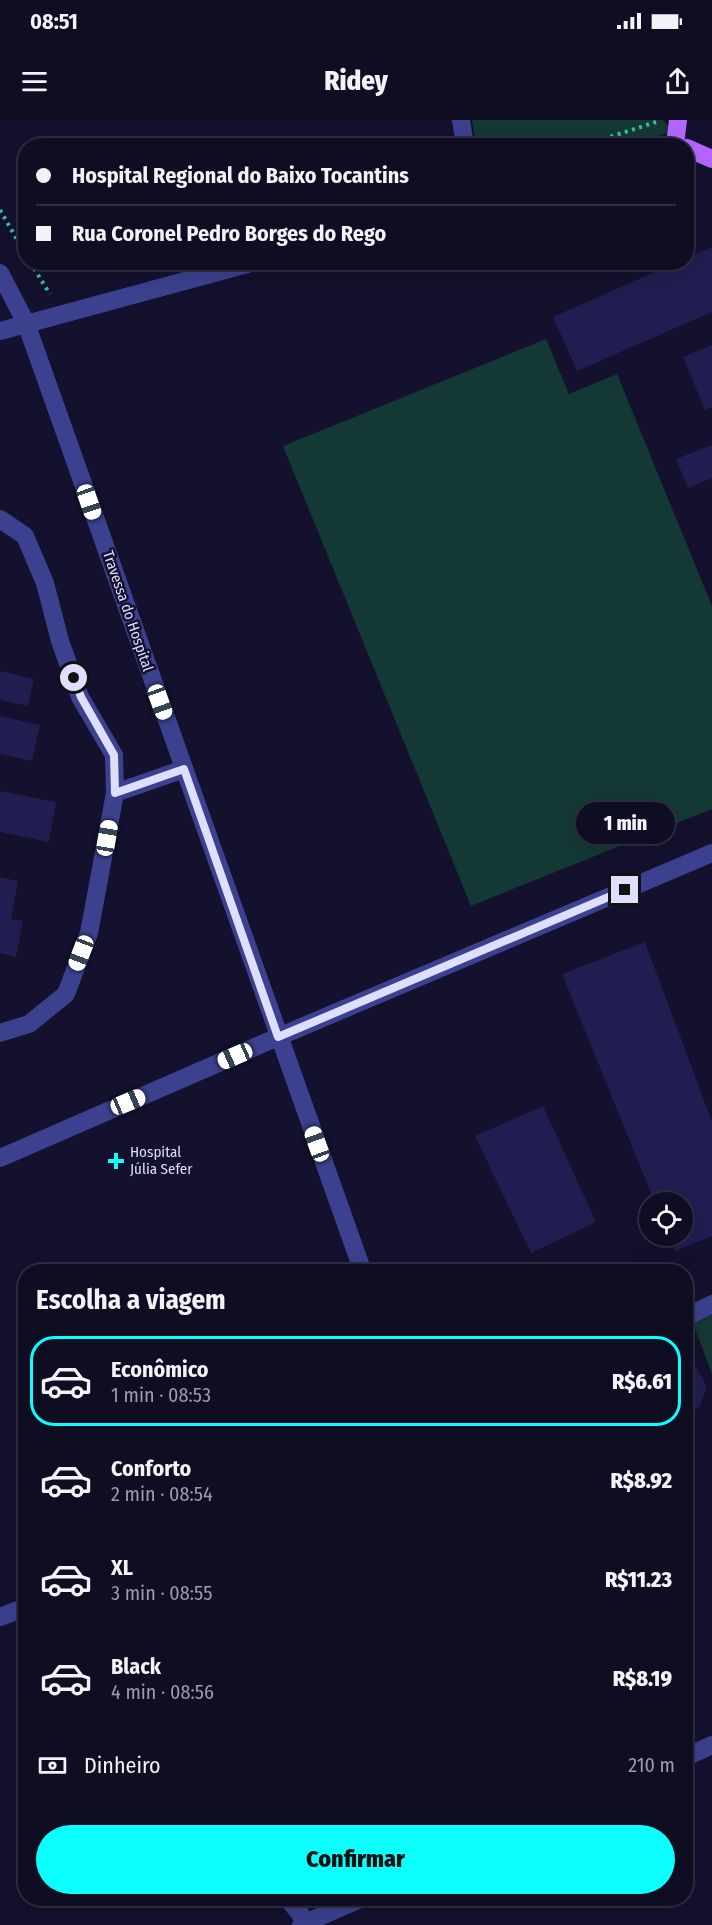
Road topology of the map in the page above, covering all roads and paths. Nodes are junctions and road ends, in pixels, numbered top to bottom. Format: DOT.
graph roads {
  1 [pos="461,120"];
  2 [pos="656,120"];
  3 [pos="678,120"];
  4 [pos="464,138"];
  5 [pos="607,138"];
  6 [pos="676,138"];
  7 [pos="694,151"];
  8 [pos="712,159"];
  9 [pos="0,210"];
  10 [pos="18,241"];
  11 [pos="35,270"];
  12 [pos="225,270"];
  13 [pos="0,273"];
  14 [pos="50,294"];
  15 [pos="26,324"];
  16 [pos="0,332"];
  17 [pos="0,519"];
  18 [pos="184,769"];
  19 [pos="115,793"];
  20 [pos="712,853"];
  21 [pos="0,1033"];
  22 [pos="278,1037"];
  23 [pos="0,1158"];
  24 [pos="360,1264"];
  25 [pos="712,1304"];
  26 [pos="693,1314"];
  27 [pos="18,1610"];
  28 [pos="0,1617"];
  29 [pos="712,1745"];
  30 [pos="693,1754"];
  31 [pos="293,1906"];
  32 [pos="345,1906"];
  33 [pos="306,1924"];
  1 -- 4 [label="street"];
  2 -- 5 [label="path"];
  3 -- 6 [label="main road"];
  7 -- 8 [label="main road"];
  9 -- 10 [label="path"];
  11 -- 14 [label="path"];
  12 -- 15 [label="street"];
  13 -- 15 [label="street, Travessa do Hospital"];
  15 -- 16 [label="street"];
  15 -- 18 [label="street, Travessa do Hospital"];
  17 -- 19 [label="street"];
  18 -- 19 [label="street"];
  18 -- 22 [label="street, Travessa do Hospital"];
  19 -- 21 [label="street"];
  20 -- 22 [label="street"];
  22 -- 23 [label="street"];
  22 -- 24 [label="street, Travessa do Hospital"];
  25 -- 26 [label="street"];
  27 -- 28 [label="street"];
  29 -- 30 [label="street"];
  31 -- 33 [label="street"];
  32 -- 33 [label="street"];
}
